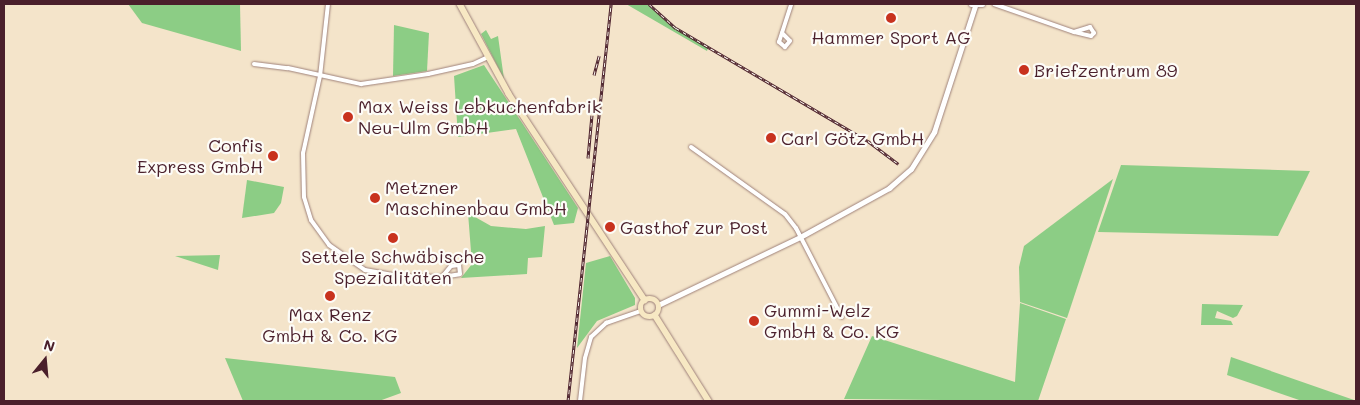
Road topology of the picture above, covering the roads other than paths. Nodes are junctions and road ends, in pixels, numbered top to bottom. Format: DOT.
graph roads {
  1 [pos="328,4"];
  2 [pos="460,4"];
  3 [pos="791,4"];
  4 [pos="982,4"];
  5 [pos="994,4"];
  6 [pos="973,5"];
  7 [pos="782,32"];
  8 [pos="1074,32"];
  9 [pos="488,57"];
  10 [pos="254,64"];
  11 [pos="320,76"];
  12 [pos="692,148"];
  13 [pos="800,238"];
  14 [pos="442,278"];
  15 [pos="645,300"];
  16 [pos="658,305"];
  17 [pos="641,311"];
  18 [pos="655,315"];
  19 [pos="842,317"];
  20 [pos="580,401"];
  21 [pos="710,401"];
  1 -- 11 [label="street"];
  2 -- 9 [label="main road"];
  3 -- 7 [label="street"];
  4 -- 6 [label="street"];
  5 -- 8 [label="street"];
  6 -- 13 [label="street"];
  8 -- 8 [label="street"];
  9 -- 11 [label="street"];
  9 -- 15 [label="main road"];
  10 -- 11 [label="street"];
  11 -- 14 [label="street"];
  12 -- 13 [label="street"];
  13 -- 16 [label="street"];
  13 -- 19 [label="street"];
  14 -- 14 [label="street"];
  15 -- 16 [label="main road"];
  15 -- 17 [label="main road"];
  16 -- 18 [label="main road"];
  17 -- 18 [label="main road"];
  17 -- 20 [label="street"];
  18 -- 21 [label="main road"];
}
